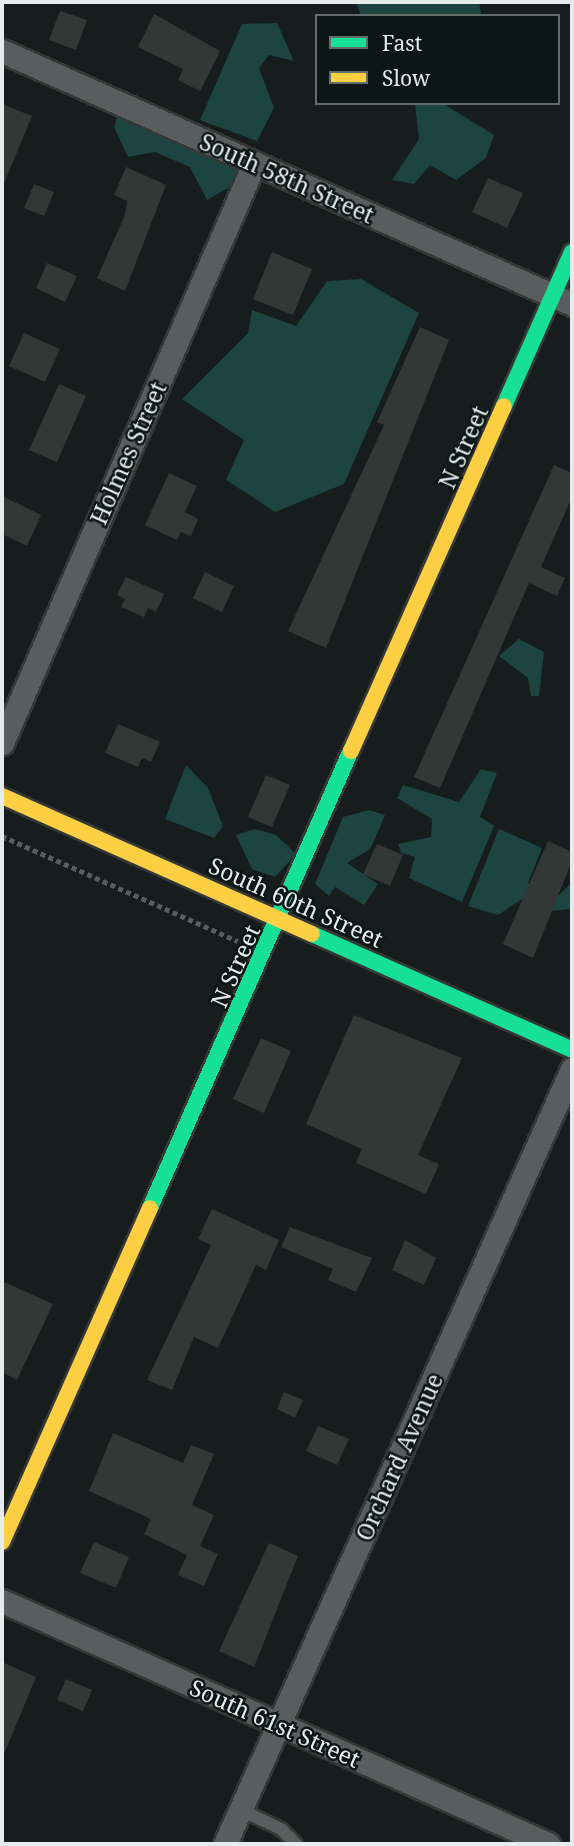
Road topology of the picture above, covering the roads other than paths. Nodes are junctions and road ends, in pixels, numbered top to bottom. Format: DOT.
graph roads {
  1 [pos="2,51"];
  2 [pos="254,164"];
  3 [pos="572,252"];
  4 [pos="563,300"];
  5 [pos="2,743"];
  6 [pos="2,796"];
  7 [pos="280,920"];
  8 [pos="572,1050"];
  9 [pos="572,1069"];
  10 [pos="2,1542"];
  11 [pos="2,1601"];
  12 [pos="279,1724"];
  13 [pos="241,1810"];
  14 [pos="225,1844"];
  15 [pos="296,1844"];
  16 [pos="548,1844"];
  1 -- 2 [label="street, South 58th Street"];
  2 -- 4 [label="street, South 58th Street"];
  2 -- 5 [label="street, Holmes Street"];
  3 -- 4 [label="street, N Street"];
  4 -- 7 [label="street, N Street"];
  6 -- 7 [label="street, South 60th Street"];
  7 -- 8 [label="street, South 60th Street"];
  7 -- 10 [label="street, N Street"];
  9 -- 12 [label="street, Orchard Avenue"];
  11 -- 12 [label="street, South 61st Street"];
  12 -- 13 [label="street, Orchard Avenue"];
  12 -- 16 [label="street, South 61st Street"];
  13 -- 14 [label="street, Orchard Avenue"];
  13 -- 15 [label="lane"];
}
